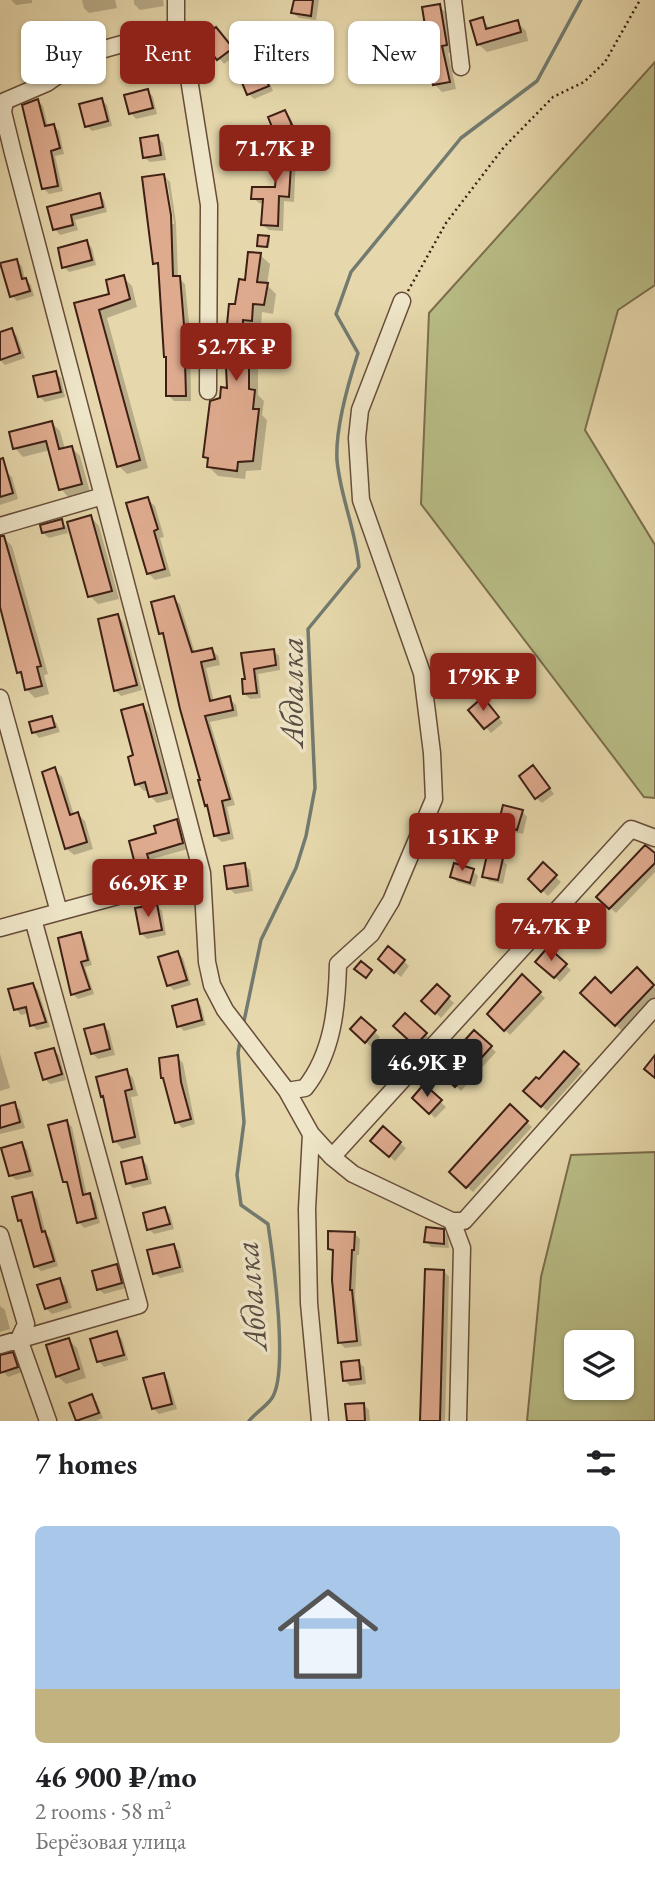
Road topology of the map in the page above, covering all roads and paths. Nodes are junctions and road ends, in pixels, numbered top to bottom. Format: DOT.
graph roads {
  1 [pos="176,0"];
  2 [pos="453,0"];
  3 [pos="639,0"];
  4 [pos="176,21"];
  5 [pos="120,44"];
  6 [pos="461,68"];
  7 [pos="190,84"];
  8 [pos="6,155"];
  9 [pos="402,301"];
  10 [pos="208,391"];
  11 [pos="103,496"];
  12 [pos="0,526"];
  13 [pos="0,698"];
  14 [pos="655,838"];
  15 [pos="202,873"];
  16 [pos="59,912"];
  17 [pos="33,919"];
  18 [pos="0,928"];
  19 [pos="655,1007"];
  20 [pos="287,1091"];
  21 [pos="311,1134"];
  22 [pos="332,1157"];
  23 [pos="452,1221"];
  24 [pos="0,1235"];
  25 [pos="19,1339"];
  26 [pos="0,1345"];
  27 [pos="48,1421"];
  28 [pos="320,1421"];
  29 [pos="457,1421"];
  1 -- 4 [label="street"];
  2 -- 6 [label="street"];
  3 -- 9 [label="path"];
  5 -- 8 [label="street"];
  7 -- 10 [label="street"];
  8 -- 11 [label="street"];
  9 -- 20 [label="street"];
  11 -- 12 [label="street"];
  11 -- 15 [label="street"];
  13 -- 16 [label="street"];
  14 -- 22 [label="street"];
  15 -- 16 [label="street"];
  15 -- 20 [label="street"];
  16 -- 17 [label="street"];
  17 -- 18 [label="street"];
  17 -- 25 [label="street"];
  19 -- 23 [label="street"];
  20 -- 21 [label="street"];
  21 -- 22 [label="street"];
  21 -- 28 [label="street"];
  22 -- 23 [label="street"];
  23 -- 29 [label="street"];
  24 -- 25 [label="street"];
  25 -- 26 [label="street"];
  25 -- 27 [label="street"];
}
